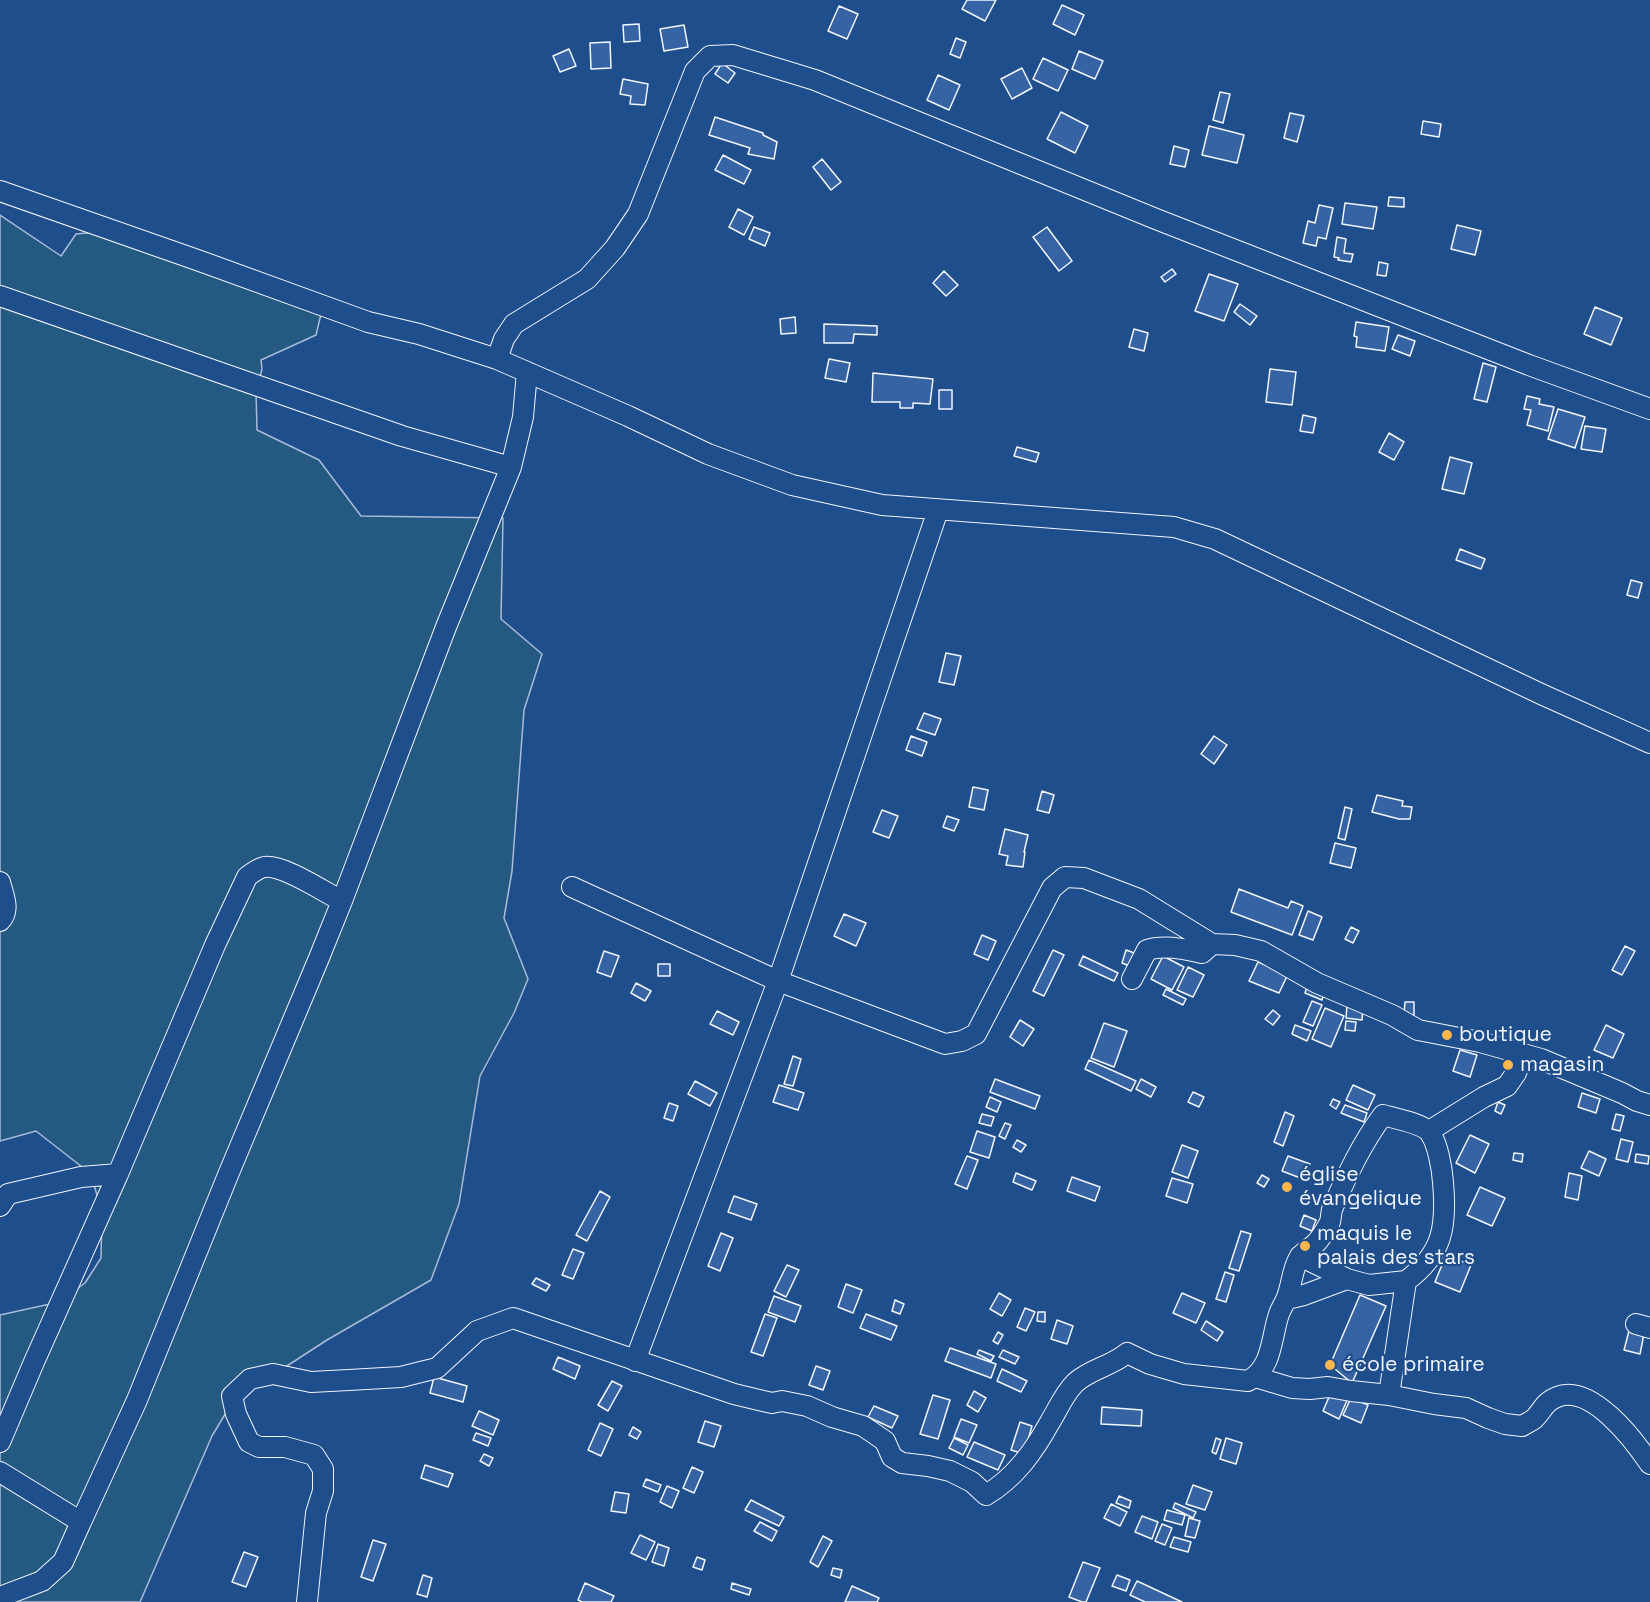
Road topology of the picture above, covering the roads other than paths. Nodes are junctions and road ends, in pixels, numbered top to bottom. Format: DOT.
graph roads {
  1 [pos="0,191"];
  2 [pos="0,296"];
  3 [pos="497,360"];
  4 [pos="527,372"];
  5 [pos="1650,409"];
  6 [pos="511,467"];
  7 [pos="938,510"];
  8 [pos="1650,743"];
  9 [pos="0,882"];
  10 [pos="572,887"];
  11 [pos="342,901"];
  12 [pos="0,921"];
  13 [pos="1212,944"];
  14 [pos="1132,979"];
  15 [pos="778,981"];
  16 [pos="1520,1054"];
  17 [pos="1650,1105"];
  18 [pos="1429,1131"];
  19 [pos="118,1174"];
  20 [pos="0,1206"];
  21 [pos="1300,1256"];
  22 [pos="1347,1280"];
  23 [pos="1406,1281"];
  24 [pos="1287,1299"];
  25 [pos="635,1361"];
  26 [pos="1255,1377"];
  27 [pos="1389,1395"];
  28 [pos="0,1442"];
  29 [pos="1650,1464"];
  30 [pos="0,1472"];
  31 [pos="81,1522"];
  32 [pos="0,1598"];
  33 [pos="307,1602"];
  1 -- 3 [label="street"];
  2 -- 6 [label="street"];
  3 -- 4 [label="street"];
  3 -- 5 [label="street"];
  4 -- 6 [label="street"];
  4 -- 7 [label="street"];
  6 -- 11 [label="street"];
  7 -- 8 [label="street"];
  7 -- 15 [label="street"];
  9 -- 12 [label="street"];
  10 -- 15 [label="street"];
  11 -- 19 [label="street"];
  11 -- 31 [label="street"];
  13 -- 14 [label="street"];
  13 -- 15 [label="street"];
  13 -- 16 [label="street"];
  15 -- 25 [label="street"];
  16 -- 17 [label="street"];
  16 -- 18 [label="street"];
  18 -- 21 [label="street"];
  18 -- 23 [label="street"];
  19 -- 20 [label="street"];
  19 -- 28 [label="street"];
  21 -- 22 [label="street"];
  21 -- 24 [label="street"];
  22 -- 23 [label="street"];
  22 -- 24 [label="street"];
  23 -- 27 [label="street"];
  24 -- 26 [label="street"];
  25 -- 26 [label="street"];
  25 -- 33 [label="street"];
  26 -- 27 [label="street"];
  27 -- 29 [label="street"];
  30 -- 31 [label="street"];
  31 -- 32 [label="street"];
}
